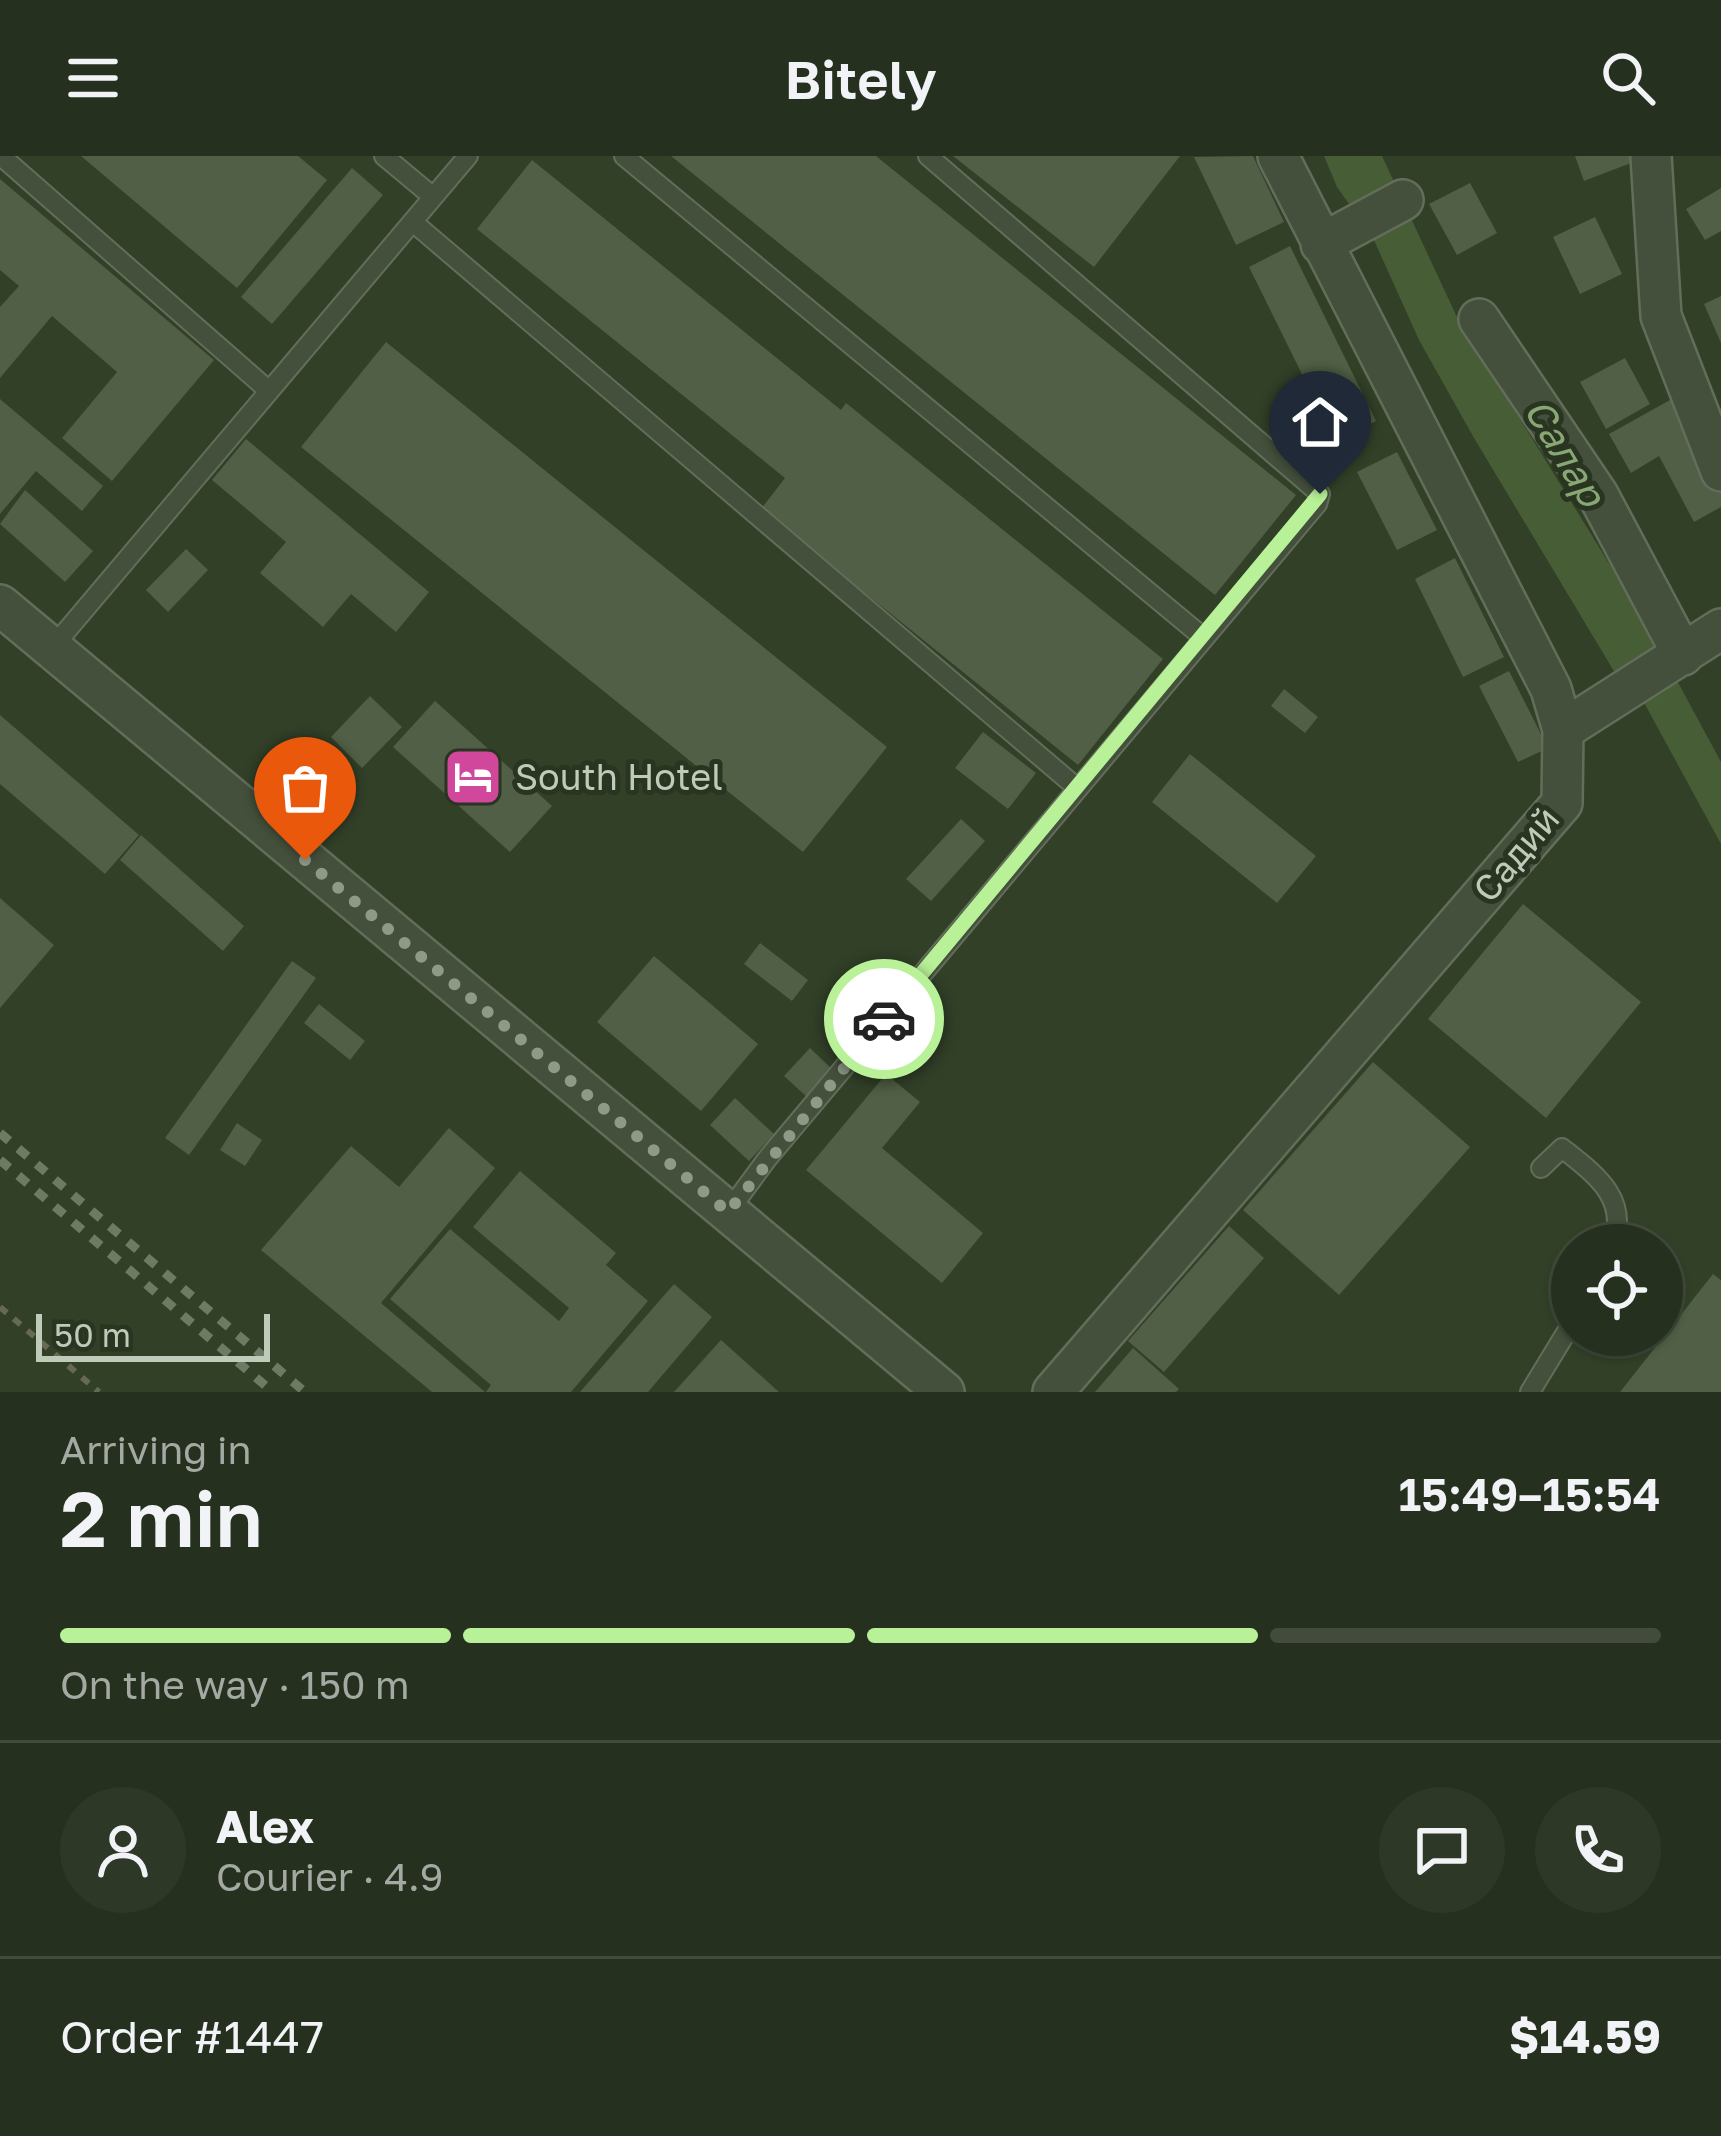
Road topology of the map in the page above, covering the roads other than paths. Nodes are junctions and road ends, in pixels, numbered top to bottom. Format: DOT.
graph roads {
  1 [pos="2,156"];
  2 [pos="383,156"];
  3 [pos="468,156"];
  4 [pos="624,156"];
  5 [pos="928,156"];
  6 [pos="1278,156"];
  7 [pos="1651,156"];
  8 [pos="432,196"];
  9 [pos="1403,200"];
  10 [pos="414,224"];
  11 [pos="1322,244"];
  12 [pos="1479,320"];
  13 [pos="268,390"];
  14 [pos="1721,471"];
  15 [pos="0,605"];
  16 [pos="1721,629"];
  17 [pos="1204,638"];
  18 [pos="52,648"];
  19 [pos="1680,657"];
  20 [pos="1563,730"];
  21 [pos="1076,787"];
  22 [pos="1541,1168"];
  23 [pos="728,1212"];
  24 [pos="1620,1224"];
  25 [pos="1552,1356"];
  26 [pos="944,1392"];
  27 [pos="1053,1392"];
  28 [pos="1530,1392"];
  1 -- 13 [label="lane"];
  2 -- 8 [label="lane"];
  3 -- 8 [label="lane"];
  4 -- 17 [label="lane"];
  5 -- 17 [label="lane"];
  6 -- 11 [label="street, Садий"];
  7 -- 14 [label="street"];
  8 -- 10 [label="lane"];
  9 -- 11 [label="street"];
  10 -- 13 [label="lane"];
  10 -- 21 [label="lane"];
  11 -- 20 [label="street, Садий"];
  12 -- 19 [label="street"];
  13 -- 18 [label="lane"];
  15 -- 18 [label="street"];
  16 -- 19 [label="street"];
  17 -- 21 [label="lane"];
  18 -- 23 [label="street"];
  19 -- 20 [label="street"];
  20 -- 27 [label="street, Садий"];
  21 -- 23 [label="lane"];
  22 -- 24 [label="lane"];
  23 -- 26 [label="street"];
  25 -- 28 [label="lane"];
}
